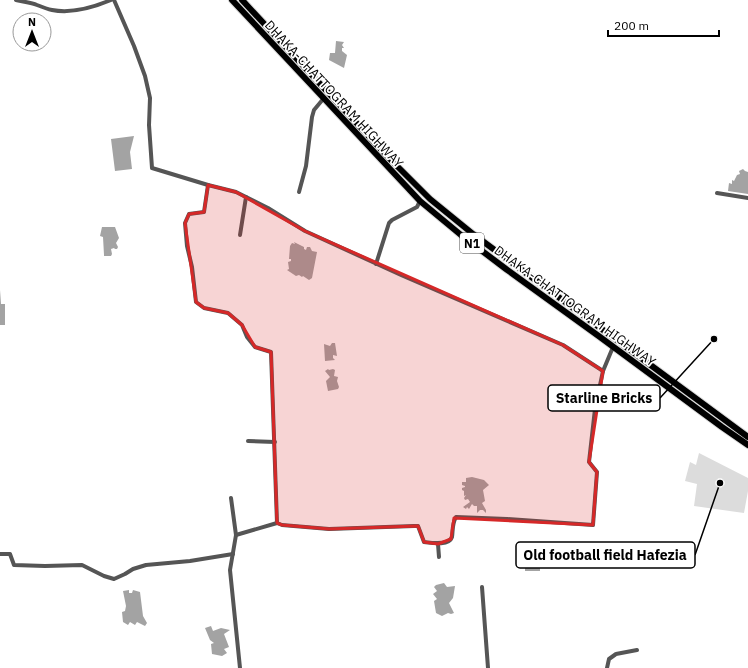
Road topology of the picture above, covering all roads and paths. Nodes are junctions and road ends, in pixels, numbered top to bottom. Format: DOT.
graph roads {
  1 [pos="16,0"];
  2 [pos="111,0"];
  3 [pos="114,0"];
  4 [pos="232,0"];
  5 [pos="242,0"];
  6 [pos="324,98"];
  7 [pos="208,185"];
  8 [pos="299,192"];
  9 [pos="717,193"];
  10 [pos="246,197"];
  11 [pos="748,198"];
  12 [pos="420,200"];
  13 [pos="240,235"];
  14 [pos="376,264"];
  15 [pos="613,347"];
  16 [pos="603,371"];
  17 [pos="748,437"];
  18 [pos="248,441"];
  19 [pos="274,442"];
  20 [pos="748,445"];
  21 [pos="231,498"];
  22 [pos="277,523"];
  23 [pos="236,536"];
  24 [pos="438,544"];
  25 [pos="0,554"];
  26 [pos="233,554"];
  27 [pos="439,557"];
  28 [pos="482,587"];
  29 [pos="637,650"];
  30 [pos="240,668"];
  31 [pos="488,668"];
  32 [pos="607,668"];
  1 -- 2 [label="street"];
  3 -- 7 [label="street"];
  4 -- 6 [label="highway, DHAKA-CHATTOGRAM HIGHWAY / N1"];
  5 -- 17 [label="highway, DHAKA-CHATTOGRAM HIGHWAY / N1"];
  6 -- 8 [label="street"];
  6 -- 12 [label="highway, DHAKA-CHATTOGRAM HIGHWAY / N1"];
  7 -- 10 [label="street"];
  7 -- 19 [label="street"];
  9 -- 11 [label="street"];
  10 -- 13 [label="street"];
  10 -- 14 [label="street"];
  12 -- 14 [label="street"];
  12 -- 15 [label="highway, DHAKA-CHATTOGRAM HIGHWAY / N1"];
  14 -- 16 [label="street"];
  15 -- 16 [label="street"];
  15 -- 20 [label="highway, DHAKA-CHATTOGRAM HIGHWAY / N1"];
  16 -- 24 [label="street"];
  18 -- 19 [label="street"];
  19 -- 22 [label="street"];
  21 -- 23 [label="street"];
  22 -- 23 [label="street"];
  22 -- 24 [label="street"];
  23 -- 26 [label="street"];
  24 -- 27 [label="street"];
  25 -- 26 [label="street"];
  26 -- 30 [label="street"];
  28 -- 31 [label="street"];
  29 -- 32 [label="street"];
}
